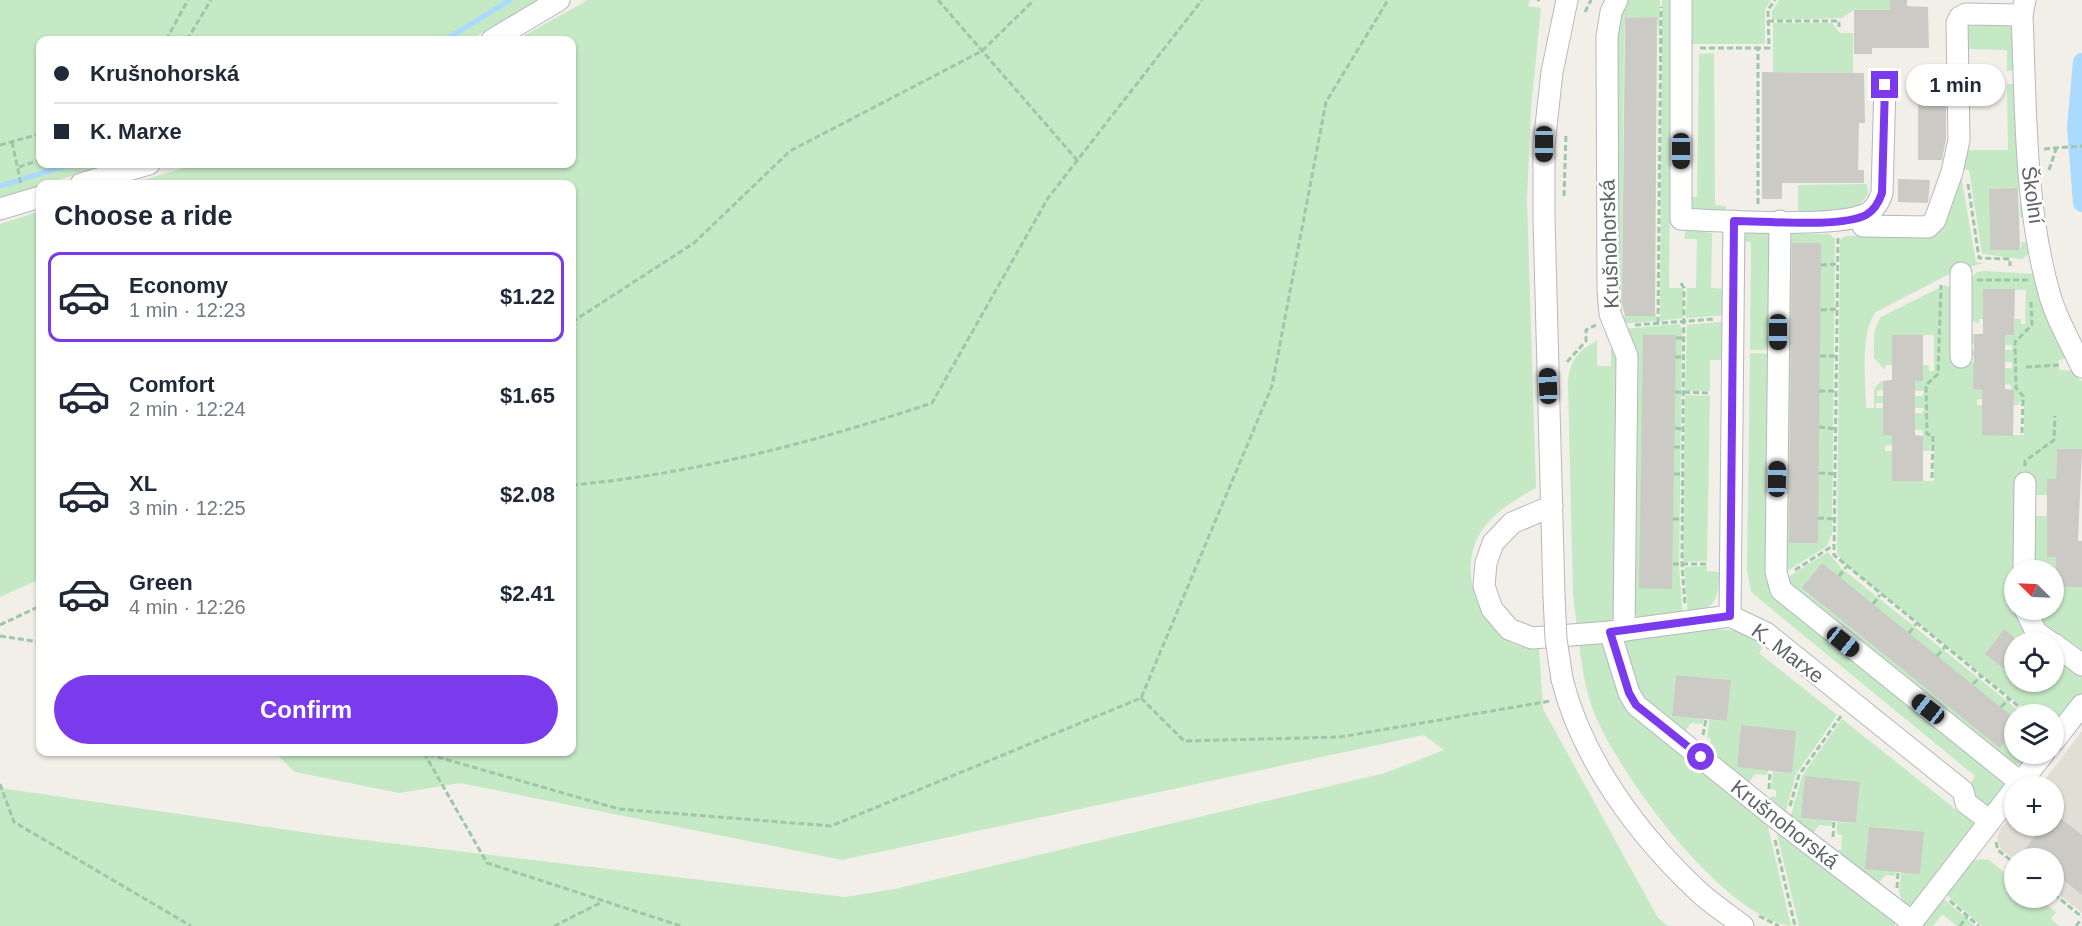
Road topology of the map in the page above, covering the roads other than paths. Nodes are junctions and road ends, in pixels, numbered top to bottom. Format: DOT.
graph roads {
  1 [pos="559,0"];
  2 [pos="1567,0"];
  3 [pos="1617,0"];
  4 [pos="1681,0"];
  5 [pos="2024,8"];
  6 [pos="499,36"];
  7 [pos="1885,85"];
  8 [pos="135,168"];
  9 [pos="94,180"];
  10 [pos="36,198"];
  11 [pos="0,209"];
  12 [pos="1858,218"];
  13 [pos="1734,221"];
  14 [pos="1780,221"];
  15 [pos="1954,279"];
  16 [pos="1961,357"];
  17 [pos="2081,365"];
  18 [pos="2025,483"];
  19 [pos="1552,506"];
  20 [pos="2024,560"];
  21 [pos="1730,616"];
  22 [pos="1617,631"];
  23 [pos="2064,652"];
  24 [pos="2082,665"];
  25 [pos="2082,705"];
  26 [pos="2064,728"];
  27 [pos="2035,764"];
  28 [pos="2006,776"];
  29 [pos="2026,776"];
  30 [pos="2004,804"];
  31 [pos="1990,821"];
  32 [pos="1743,922"];
  33 [pos="1911,924"];
  1 -- 6 [label="street"];
  2 -- 19 [label="street"];
  3 -- 22 [label="street, Krušnohorská"];
  4 -- 13 [label="street"];
  5 -- 12 [label="street"];
  5 -- 17 [label="street, Školní"];
  7 -- 12 [label="street"];
  8 -- 9 [label="street"];
  10 -- 11 [label="street"];
  12 -- 14 [label="street"];
  13 -- 14 [label="street"];
  13 -- 21 [label="street, K. Marxe"];
  14 -- 28 [label="street"];
  15 -- 16 [label="street"];
  18 -- 20 [label="street"];
  19 -- 22 [label="street"];
  19 -- 32 [label="street, bridge"];
  21 -- 22 [label="street"];
  21 -- 31 [label="street, K. Marxe"];
  22 -- 33 [label="street, Krušnohorská"];
  23 -- 24 [label="street"];
  25 -- 26 [label="street"];
  27 -- 29 [label="street, Krušnohorská"];
  30 -- 31 [label="street, Krušnohorská"];
  31 -- 33 [label="street, Krušnohorská"];
}
